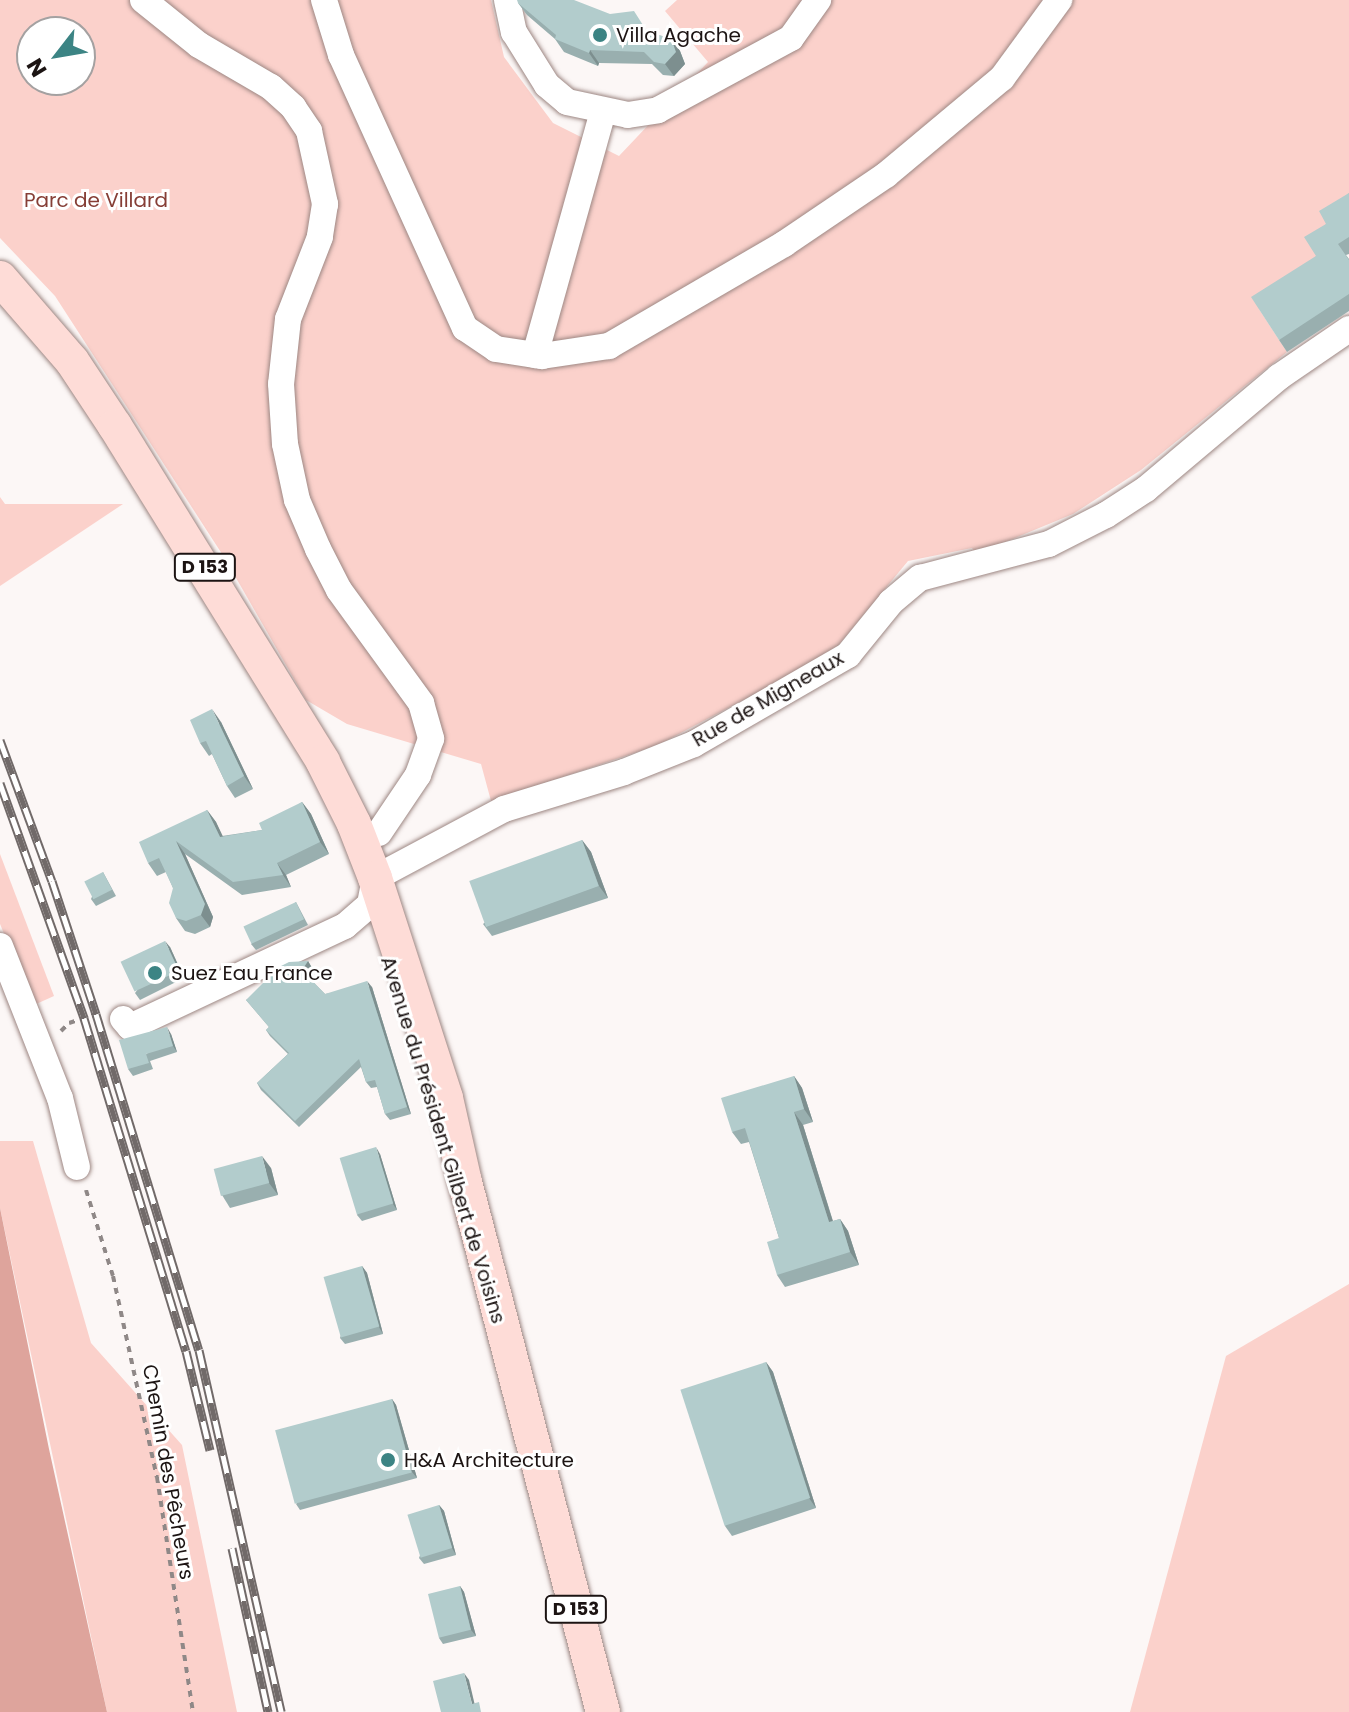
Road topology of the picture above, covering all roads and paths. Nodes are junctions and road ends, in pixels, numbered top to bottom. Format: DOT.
graph roads {
  1 [pos="143,0"];
  2 [pos="170,0"];
  3 [pos="324,0"];
  4 [pos="507,0"];
  5 [pos="818,0"];
  6 [pos="1059,0"];
  7 [pos="177,27"];
  8 [pos="603,112"];
  9 [pos="0,278"];
  10 [pos="0,298"];
  11 [pos="1349,329"];
  12 [pos="535,355"];
  13 [pos="379,833"];
  14 [pos="372,891"];
  15 [pos="0,946"];
  16 [pos="123,1019"];
  17 [pos="42,1049"];
  18 [pos="77,1167"];
  19 [pos="193,1712"];
  20 [pos="603,1712"];
  1 -- 7 [label="street"];
  2 -- 7 [label="street"];
  3 -- 12 [label="street"];
  4 -- 8 [label="street"];
  5 -- 8 [label="street"];
  6 -- 12 [label="street"];
  7 -- 13 [label="street"];
  8 -- 12 [label="street"];
  9 -- 14 [label="main road, D 153"];
  10 -- 14 [label="main road, D 153"];
  11 -- 14 [label="street, Rue de Migneaux"];
  14 -- 16 [label="street, Rue de Migneaux"];
  14 -- 20 [label="main road, Avenue du Président Gilbert de Voisins / D 153"];
  15 -- 17 [label="street"];
  16 -- 17 [label="path"];
  17 -- 18 [label="street"];
  18 -- 19 [label="path, Chemin des Pêcheurs"];
}
